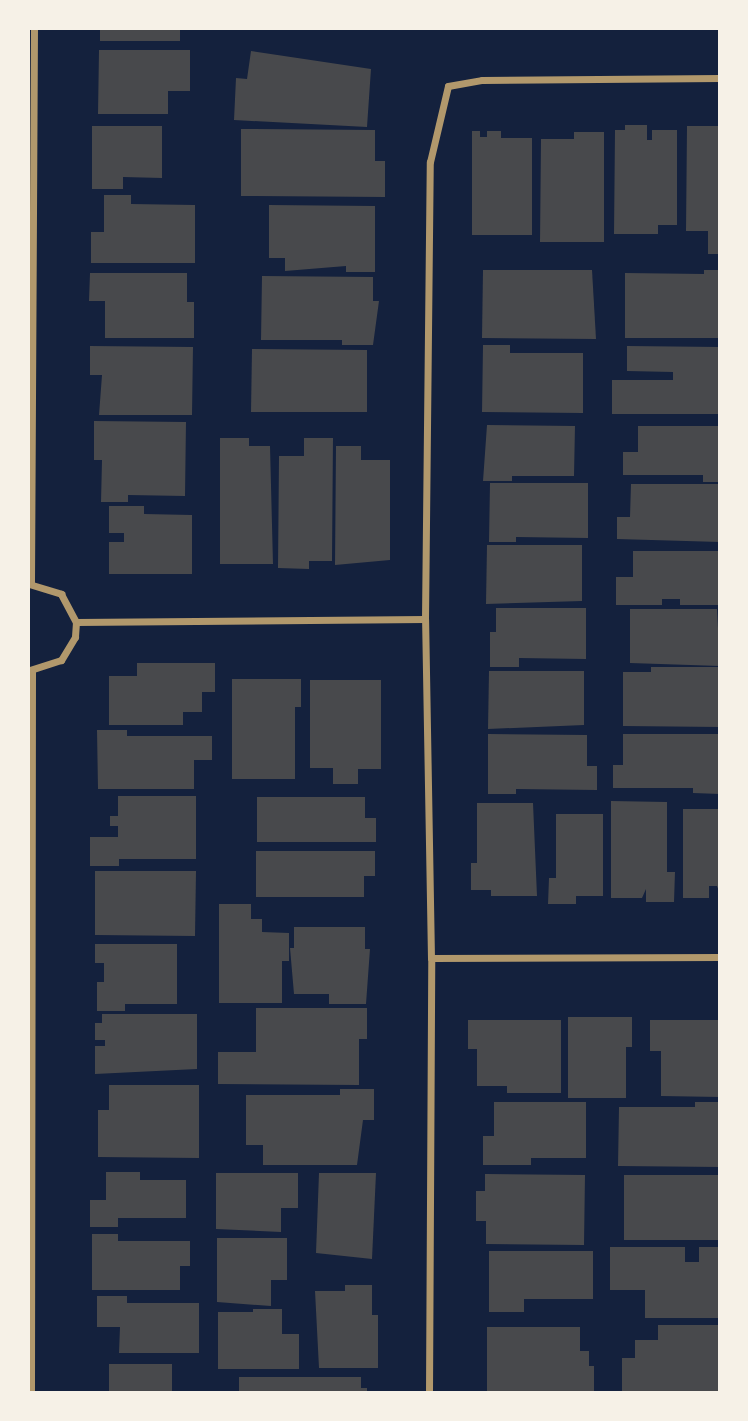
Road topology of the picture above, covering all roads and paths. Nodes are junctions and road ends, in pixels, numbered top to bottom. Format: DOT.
graph roads {
  1 [pos="34,28"];
  2 [pos="720,78"];
  3 [pos="30,584"];
  4 [pos="425,619"];
  5 [pos="76,622"];
  6 [pos="30,670"];
  7 [pos="720,957"];
  8 [pos="431,958"];
  9 [pos="30,993"];
  10 [pos="30,1362"];
  11 [pos="31,1393"];
  12 [pos="429,1393"];
  1 -- 3 [label="street"];
  2 -- 4 [label="street"];
  3 -- 5 [label="street"];
  4 -- 5 [label="street"];
  4 -- 8 [label="street"];
  5 -- 6 [label="street"];
  6 -- 9 [label="street"];
  7 -- 8 [label="street"];
  8 -- 12 [label="street"];
  9 -- 10 [label="street"];
  10 -- 11 [label="street"];
}
